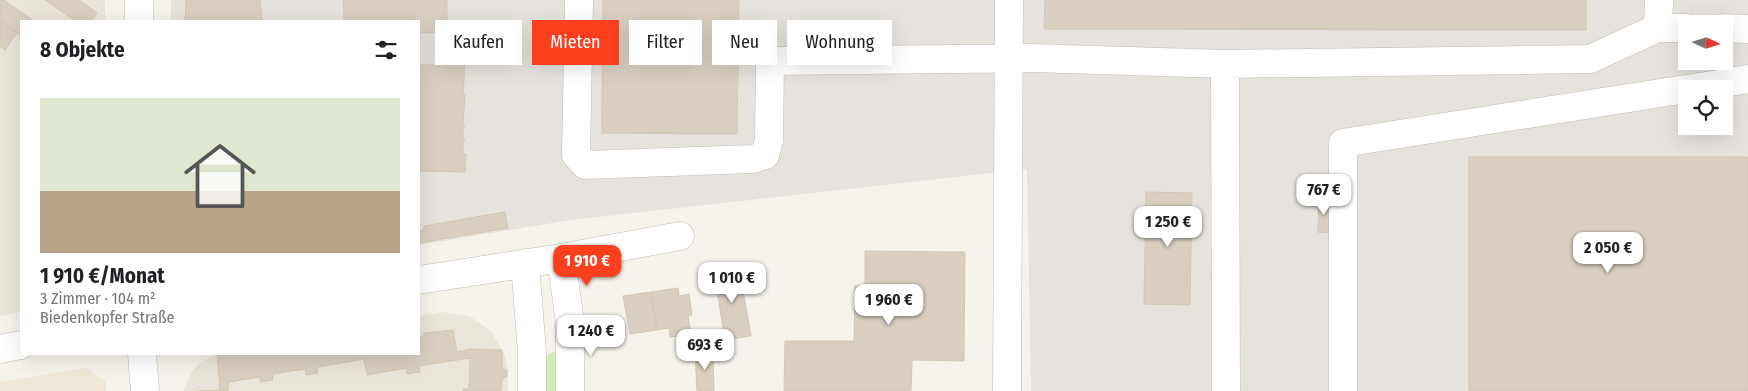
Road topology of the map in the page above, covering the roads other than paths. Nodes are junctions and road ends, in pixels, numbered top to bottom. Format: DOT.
graph roads {
  1 [pos="139,0"];
  2 [pos="579,0"];
  3 [pos="1009,0"];
  4 [pos="1659,0"];
  5 [pos="139,20"];
  6 [pos="1658,28"];
  7 [pos="1678,28"];
  8 [pos="1733,28"];
  9 [pos="1748,29"];
  10 [pos="1008,58"];
  11 [pos="1225,64"];
  12 [pos="1748,79"];
  13 [pos="1733,81"];
  14 [pos="1678,90"];
  15 [pos="680,236"];
  16 [pos="561,258"];
  17 [pos="525,264"];
  18 [pos="420,280"];
  19 [pos="20,346"];
  20 [pos="0,349"];
  21 [pos="142,355"];
  22 [pos="145,391"];
  23 [pos="532,391"];
  24 [pos="570,391"];
  25 [pos="1007,391"];
  26 [pos="1226,391"];
  27 [pos="1343,391"];
  1 -- 5 [label="street"];
  2 -- 10 [label="street"];
  3 -- 10 [label="street"];
  4 -- 6 [label="street"];
  6 -- 7 [label="street"];
  6 -- 11 [label="street"];
  8 -- 9 [label="street"];
  10 -- 11 [label="street"];
  10 -- 25 [label="street"];
  11 -- 26 [label="street"];
  12 -- 13 [label="street"];
  14 -- 27 [label="street"];
  15 -- 16 [label="street"];
  16 -- 17 [label="street"];
  16 -- 24 [label="street"];
  17 -- 18 [label="street"];
  17 -- 23 [label="street"];
  19 -- 20 [label="street"];
  21 -- 22 [label="street"];
}
